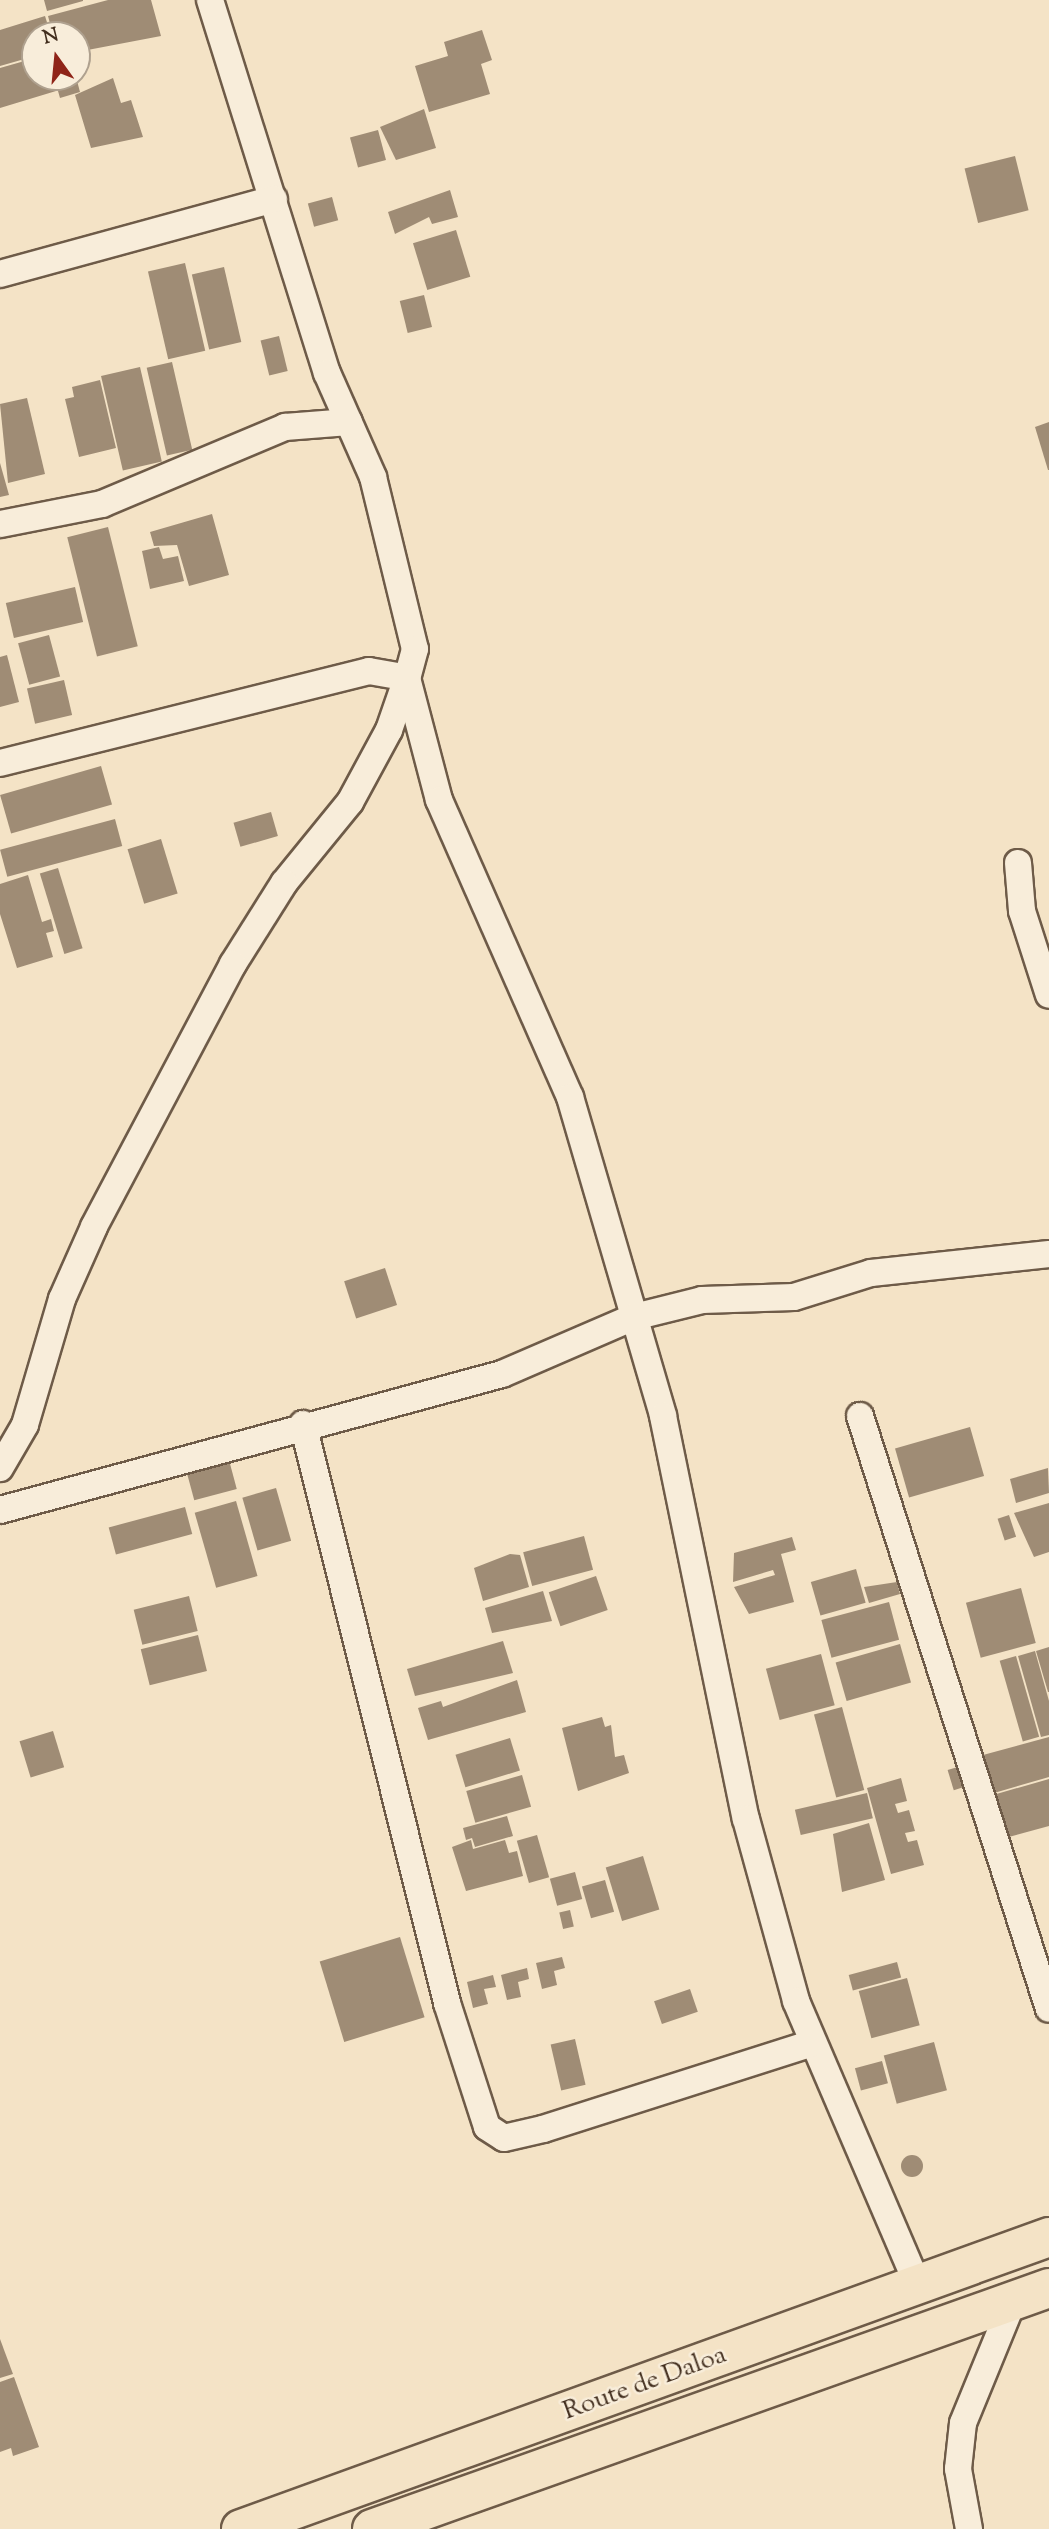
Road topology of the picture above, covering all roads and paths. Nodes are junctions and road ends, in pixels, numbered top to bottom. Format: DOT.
graph roads {
  1 [pos="210,0"];
  2 [pos="274,199"];
  3 [pos="0,274"];
  4 [pos="349,422"];
  5 [pos="0,524"];
  6 [pos="407,678"];
  7 [pos="0,764"];
  8 [pos="1018,863"];
  9 [pos="1049,995"];
  10 [pos="1049,1254"];
  11 [pos="634,1317"];
  12 [pos="860,1416"];
  13 [pos="303,1424"];
  14 [pos="0,1468"];
  15 [pos="0,1510"];
  16 [pos="1049,2009"];
  17 [pos="812,2043"];
  18 [pos="1049,2237"];
  19 [pos="918,2285"];
  20 [pos="1049,2288"];
  21 [pos="1013,2301"];
  22 [pos="241,2529"];
  23 [pos="372,2529"];
  24 [pos="969,2529"];
  1 -- 2 [label="street"];
  2 -- 3 [label="street"];
  2 -- 4 [label="street"];
  4 -- 5 [label="street"];
  4 -- 6 [label="street"];
  6 -- 7 [label="street"];
  6 -- 11 [label="street"];
  6 -- 14 [label="street"];
  8 -- 9 [label="street"];
  10 -- 11 [label="street"];
  11 -- 13 [label="street"];
  11 -- 17 [label="street"];
  12 -- 16 [label="street"];
  13 -- 15 [label="street"];
  13 -- 17 [label="street"];
  17 -- 19 [label="street"];
  18 -- 19 [label="highway, Route de Daloa"];
  19 -- 22 [label="highway, Route de Daloa"];
  20 -- 21 [label="highway, Route de Daloa"];
  21 -- 23 [label="highway, Route de Daloa"];
  21 -- 24 [label="street"];
}
